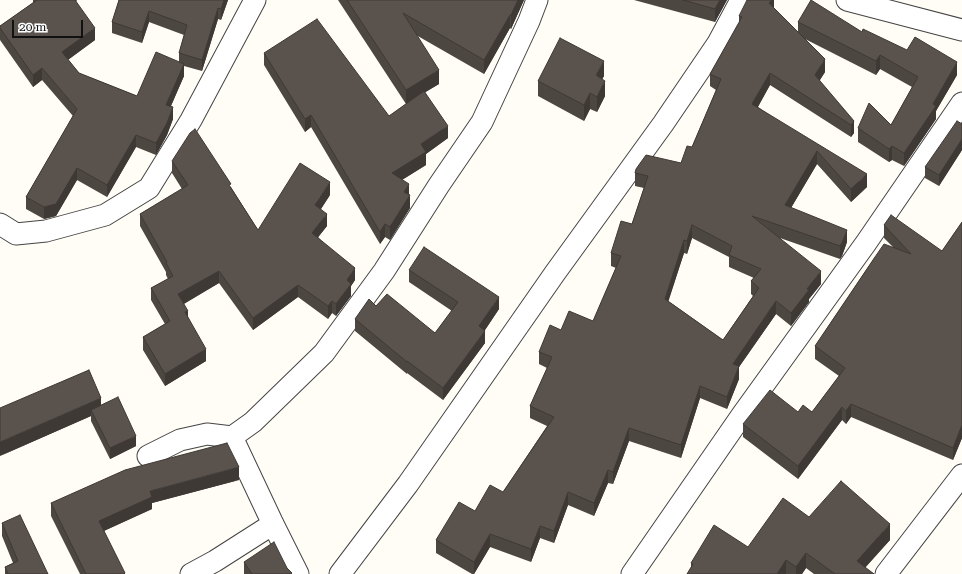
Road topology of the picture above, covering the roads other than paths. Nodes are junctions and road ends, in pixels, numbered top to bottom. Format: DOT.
graph roads {
  1 [pos="255,0"];
  2 [pos="537,0"];
  3 [pos="741,0"];
  4 [pos="847,0"];
  5 [pos="962,30"];
  6 [pos="962,103"];
  7 [pos="0,224"];
  8 [pos="232,437"];
  9 [pos="148,456"];
  10 [pos="962,475"];
  11 [pos="273,524"];
  12 [pos="191,574"];
  13 [pos="298,574"];
  14 [pos="340,574"];
  15 [pos="632,574"];
  16 [pos="886,574"];
  1 -- 7 [label="street"];
  2 -- 8 [label="street"];
  3 -- 14 [label="street"];
  4 -- 5 [label="street"];
  6 -- 15 [label="street"];
  8 -- 9 [label="street"];
  8 -- 11 [label="street"];
  10 -- 16 [label="street"];
  11 -- 12 [label="street"];
  11 -- 13 [label="street"];
}
